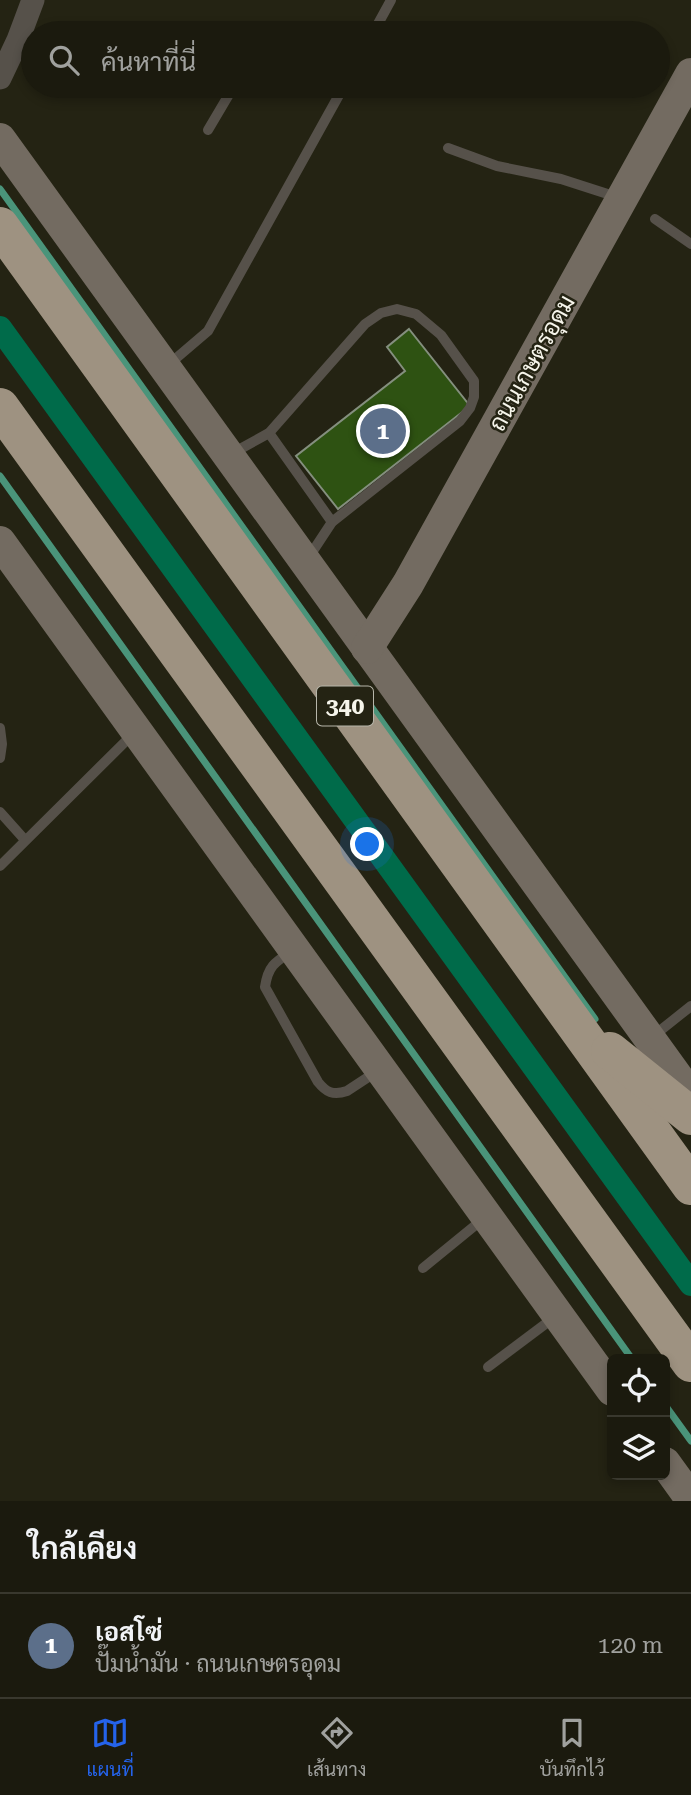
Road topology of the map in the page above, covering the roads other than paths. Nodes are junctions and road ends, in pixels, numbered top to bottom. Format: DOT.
graph roads {
  1 [pos="33,0"];
  2 [pos="391,0"];
  3 [pos="25,21"];
  4 [pos="380,21"];
  5 [pos="21,32"];
  6 [pos="691,74"];
  7 [pos="0,78"];
  8 [pos="227,98"];
  9 [pos="337,98"];
  10 [pos="208,130"];
  11 [pos="0,139"];
  12 [pos="448,148"];
  13 [pos="622,199"];
  14 [pos="655,219"];
  15 [pos="0,226"];
  16 [pos="691,244"];
  17 [pos="165,368"];
  18 [pos="0,407"];
  19 [pos="269,433"];
  20 [pos="228,455"];
  21 [pos="332,522"];
  22 [pos="0,542"];
  23 [pos="306,562"];
  24 [pos="367,648"];
  25 [pos="0,728"];
  26 [pos="136,731"];
  27 [pos="0,758"];
  28 [pos="0,812"];
  29 [pos="25,840"];
  30 [pos="0,866"];
  31 [pos="295,950"];
  32 [pos="691,1006"];
  33 [pos="575,1024"];
  34 [pos="650,1039"];
  35 [pos="381,1069"];
  36 [pos="691,1096"];
  37 [pos="691,1116"];
  38 [pos="691,1185"];
  39 [pos="487,1216"];
  40 [pos="423,1268"];
  41 [pos="558,1314"];
  42 [pos="691,1363"];
  43 [pos="488,1367"];
  44 [pos="607,1383"];
  45 [pos="670,1470"];
  46 [pos="691,1499"];
  1 -- 3 [label="street"];
  2 -- 4 [label="lane"];
  5 -- 7 [label="street"];
  6 -- 13 [label="main road, ถนนเกษตรอุดม"];
  8 -- 10 [label="lane"];
  9 -- 17 [label="lane"];
  11 -- 17 [label="main road, 340"];
  12 -- 13 [label="lane"];
  13 -- 24 [label="main road, ถนนเกษตรอุดม"];
  14 -- 16 [label="lane"];
  15 -- 33 [label="highway, 340"];
  17 -- 20 [label="main road, 340"];
  18 -- 42 [label="highway"];
  19 -- 20 [label="lane"];
  19 -- 21 [label="lane"];
  19 -- 21 [label="lane"];
  20 -- 23 [label="main road, 340"];
  21 -- 23 [label="lane"];
  22 -- 26 [label="main road"];
  23 -- 24 [label="main road, 340"];
  24 -- 34 [label="main road, 340"];
  25 -- 27 [label="lane"];
  26 -- 29 [label="lane"];
  26 -- 31 [label="main road"];
  28 -- 29 [label="lane"];
  29 -- 30 [label="lane"];
  31 -- 35 [label="main road"];
  31 -- 35 [label="lane"];
  32 -- 34 [label="lane"];
  33 -- 37 [label="highway"];
  33 -- 38 [label="highway, 340"];
  34 -- 36 [label="main road, 340"];
  35 -- 39 [label="main road"];
  39 -- 40 [label="lane"];
  39 -- 41 [label="main road"];
  41 -- 43 [label="lane"];
  41 -- 44 [label="main road"];
  45 -- 46 [label="main road"];
}
